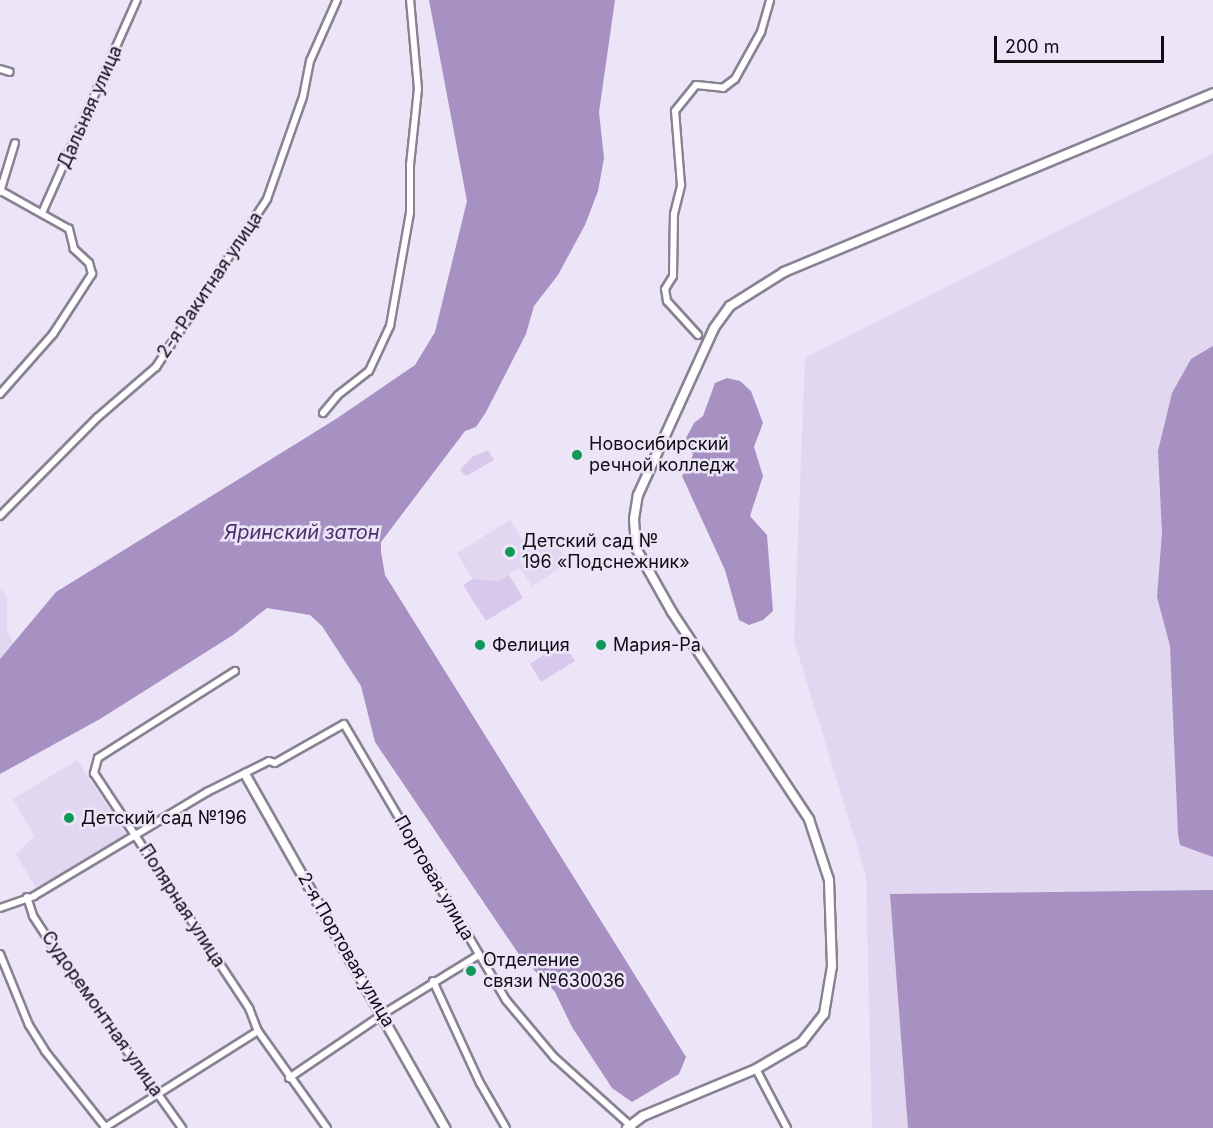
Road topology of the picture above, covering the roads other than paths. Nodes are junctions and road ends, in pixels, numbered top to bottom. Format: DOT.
graph roads {
  1 [pos="137,0"];
  2 [pos="337,0"];
  3 [pos="410,0"];
  4 [pos="770,0"];
  5 [pos="0,69"];
  6 [pos="10,72"];
  7 [pos="1213,93"];
  8 [pos="15,143"];
  9 [pos="1,192"];
  10 [pos="42,213"];
  11 [pos="698,335"];
  12 [pos="0,394"];
  13 [pos="323,413"];
  14 [pos="0,516"];
  15 [pos="235,671"];
  16 [pos="245,774"];
  17 [pos="135,836"];
  18 [pos="27,897"];
  19 [pos="0,908"];
  20 [pos="0,954"];
  21 [pos="479,956"];
  22 [pos="434,981"];
  23 [pos="382,1014"];
  24 [pos="258,1031"];
  25 [pos="756,1069"];
  26 [pos="289,1078"];
  27 [pos="159,1096"];
  28 [pos="630,1127"];
  29 [pos="105,1128"];
  30 [pos="182,1128"];
  31 [pos="327,1128"];
  32 [pos="445,1128"];
  33 [pos="506,1128"];
  34 [pos="787,1128"];
  1 -- 10 [label="street, Дальняя улица"];
  2 -- 14 [label="street, 2-я Ракитная улица"];
  3 -- 13 [label="street"];
  4 -- 11 [label="street"];
  5 -- 6 [label="street"];
  7 -- 25 [label="street"];
  8 -- 9 [label="street"];
  9 -- 10 [label="street"];
  10 -- 12 [label="street"];
  15 -- 17 [label="street, Полярная улица"];
  16 -- 17 [label="street"];
  16 -- 21 [label="street, Портовая улица"];
  16 -- 23 [label="street, 2-я Портовая улица"];
  17 -- 18 [label="street"];
  17 -- 24 [label="street, Полярная улица"];
  18 -- 19 [label="street"];
  18 -- 27 [label="street, Судоремонтная улица"];
  20 -- 29 [label="street"];
  21 -- 22 [label="street"];
  21 -- 28 [label="street, Портовая улица"];
  22 -- 23 [label="street"];
  22 -- 33 [label="street"];
  23 -- 26 [label="street"];
  23 -- 32 [label="street, 2-я Портовая улица"];
  24 -- 26 [label="street, Полярная улица"];
  24 -- 27 [label="street"];
  25 -- 28 [label="street"];
  25 -- 34 [label="street"];
  26 -- 31 [label="street, Полярная улица"];
  27 -- 29 [label="street"];
  27 -- 30 [label="street, Судоремонтная улица"];
}
